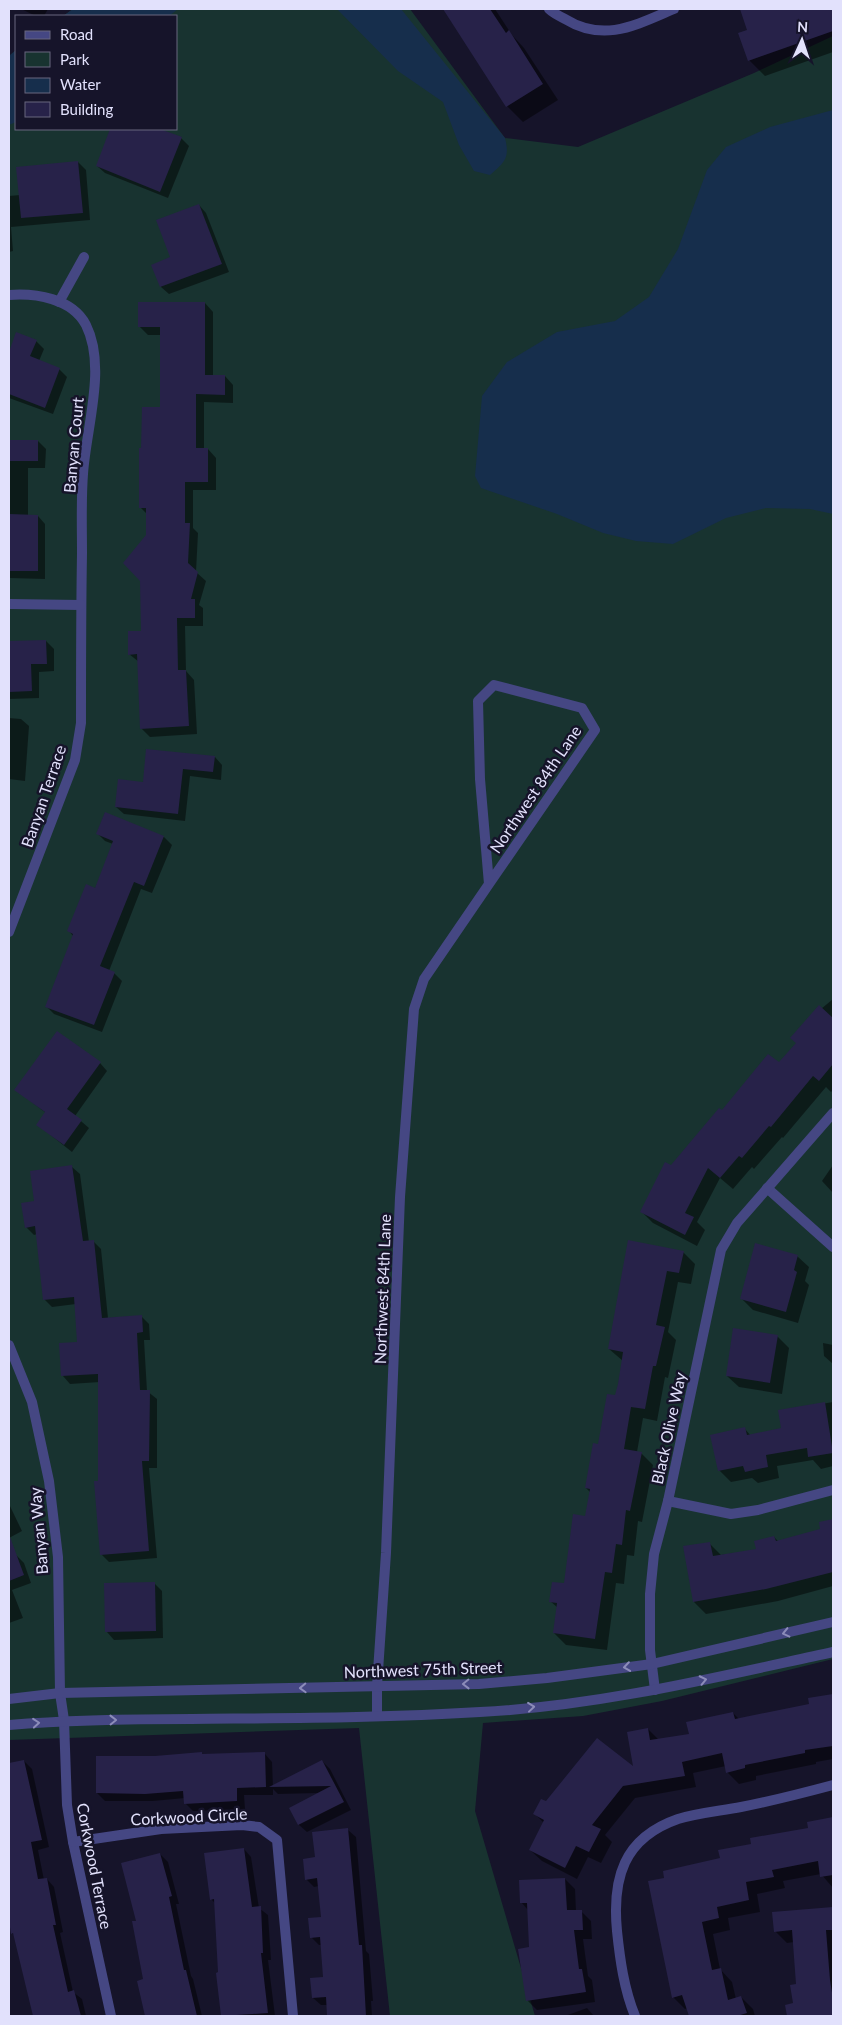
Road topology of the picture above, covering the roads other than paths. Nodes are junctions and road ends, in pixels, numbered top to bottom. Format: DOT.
graph roads {
  1 [pos="549,9"];
  2 [pos="674,9"];
  3 [pos="84,257"];
  4 [pos="9,296"];
  5 [pos="59,302"];
  6 [pos="9,604"];
  7 [pos="81,605"];
  8 [pos="488,884"];
  9 [pos="9,932"];
  10 [pos="833,1113"];
  11 [pos="767,1188"];
  12 [pos="833,1246"];
  13 [pos="9,1345"];
  14 [pos="833,1490"];
  15 [pos="668,1502"];
  16 [pos="833,1622"];
  17 [pos="833,1652"];
  18 [pos="652,1664"];
  19 [pos="377,1686"];
  20 [pos="655,1690"];
  21 [pos="60,1692"];
  22 [pos="9,1699"];
  23 [pos="377,1716"];
  24 [pos="64,1720"];
  25 [pos="9,1725"];
  26 [pos="833,1785"];
  27 [pos="73,1842"];
  28 [pos="111,2016"];
  29 [pos="293,2016"];
  30 [pos="635,2016"];
  1 -- 2 [label="street"];
  3 -- 5 [label="street"];
  4 -- 5 [label="street, Banyan Court"];
  5 -- 7 [label="street, Banyan Court"];
  6 -- 7 [label="street"];
  7 -- 9 [label="street, Banyan Terrace"];
  8 -- 8 [label="street, Northwest 84th Lane"];
  8 -- 19 [label="street, Northwest 84th Lane"];
  10 -- 11 [label="street, Black Olive Way"];
  11 -- 12 [label="street"];
  11 -- 15 [label="street, Black Olive Way"];
  13 -- 21 [label="street, Banyan Way"];
  14 -- 15 [label="street"];
  15 -- 18 [label="street, Black Olive Way"];
  16 -- 18 [label="street, Northwest 75th Street, one-way"];
  20 -- 17 [label="street, one-way"];
  18 -- 19 [label="street, Northwest 75th Street, one-way"];
  18 -- 20 [label="street, Black Olive Way"];
  19 -- 21 [label="street, Northwest 75th Street, one-way"];
  19 -- 23 [label="street, Northwest 84th Lane"];
  23 -- 20 [label="street, one-way"];
  21 -- 22 [label="street, Northwest 75th Street"];
  21 -- 24 [label="street, Banyan Way"];
  24 -- 23 [label="street, one-way"];
  25 -- 24 [label="street, one-way"];
  24 -- 27 [label="street, Corkwood Terrace"];
  26 -- 30 [label="street"];
  27 -- 28 [label="street, Corkwood Terrace"];
  27 -- 29 [label="street, Corkwood Circle"];
}
